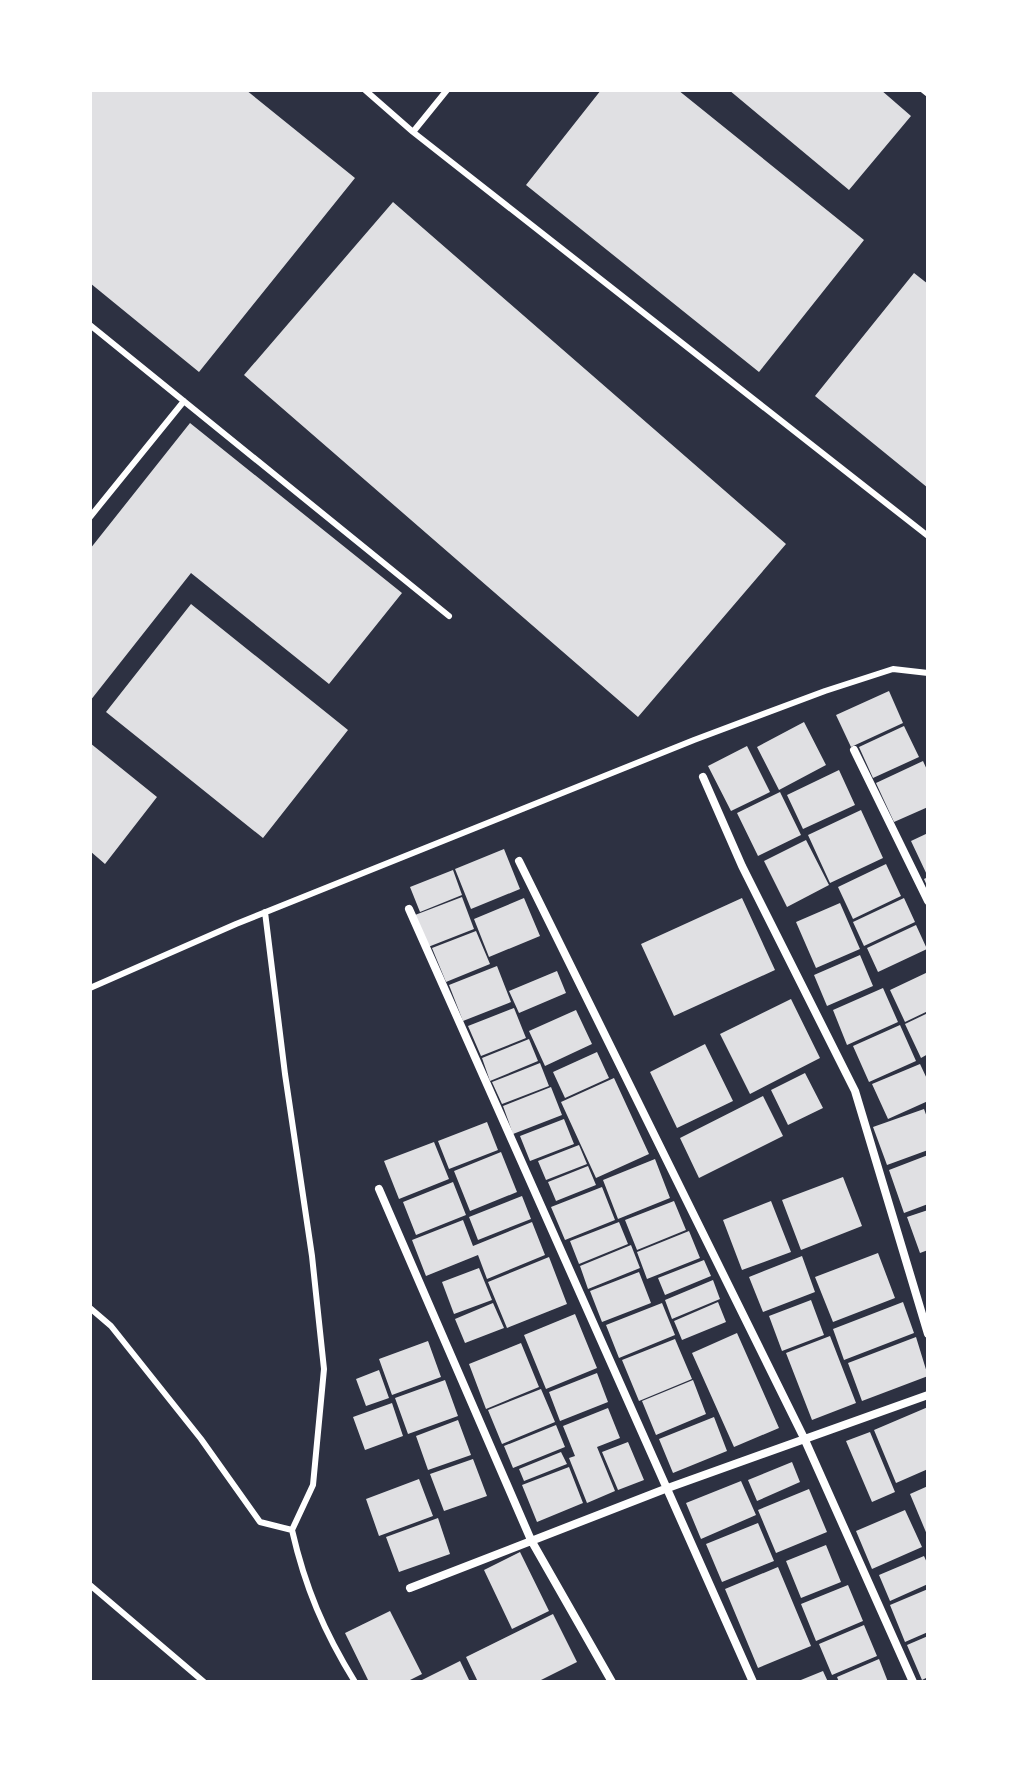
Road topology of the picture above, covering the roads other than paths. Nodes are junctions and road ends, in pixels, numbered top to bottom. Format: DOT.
graph roads {
  1 [pos="365,90"];
  2 [pos="447,90"];
  3 [pos="923,90"];
  4 [pos="928,94"];
  5 [pos="413,132"];
  6 [pos="90,325"];
  7 [pos="184,401"];
  8 [pos="90,517"];
  9 [pos="928,536"];
  10 [pos="449,616"];
  11 [pos="928,673"];
  12 [pos="854,750"];
  13 [pos="703,777"];
  14 [pos="519,861"];
  15 [pos="928,901"];
  16 [pos="409,909"];
  17 [pos="265,912"];
  18 [pos="90,988"];
  19 [pos="379,1189"];
  20 [pos="90,1308"];
  21 [pos="928,1334"];
  22 [pos="928,1395"];
  23 [pos="804,1438"];
  24 [pos="665,1489"];
  25 [pos="292,1530"];
  26 [pos="531,1540"];
  27 [pos="90,1585"];
  28 [pos="410,1588"];
  29 [pos="204,1682"];
  30 [pos="355,1682"];
  31 [pos="612,1682"];
  32 [pos="753,1682"];
  33 [pos="913,1682"];
  1 -- 5 [label="lane"];
  2 -- 5 [label="lane"];
  3 -- 4 [label="lane"];
  5 -- 9 [label="lane"];
  6 -- 7 [label="lane"];
  7 -- 8 [label="lane"];
  7 -- 10 [label="lane"];
  11 -- 17 [label="lane"];
  12 -- 15 [label="street"];
  13 -- 21 [label="street"];
  14 -- 23 [label="street"];
  16 -- 24 [label="street"];
  17 -- 18 [label="lane"];
  17 -- 25 [label="lane"];
  19 -- 26 [label="street"];
  20 -- 25 [label="lane"];
  22 -- 23 [label="street"];
  23 -- 24 [label="street"];
  23 -- 33 [label="street"];
  24 -- 26 [label="street"];
  24 -- 32 [label="street"];
  25 -- 30 [label="lane"];
  26 -- 28 [label="street"];
  26 -- 31 [label="street"];
  27 -- 29 [label="lane"];
}
